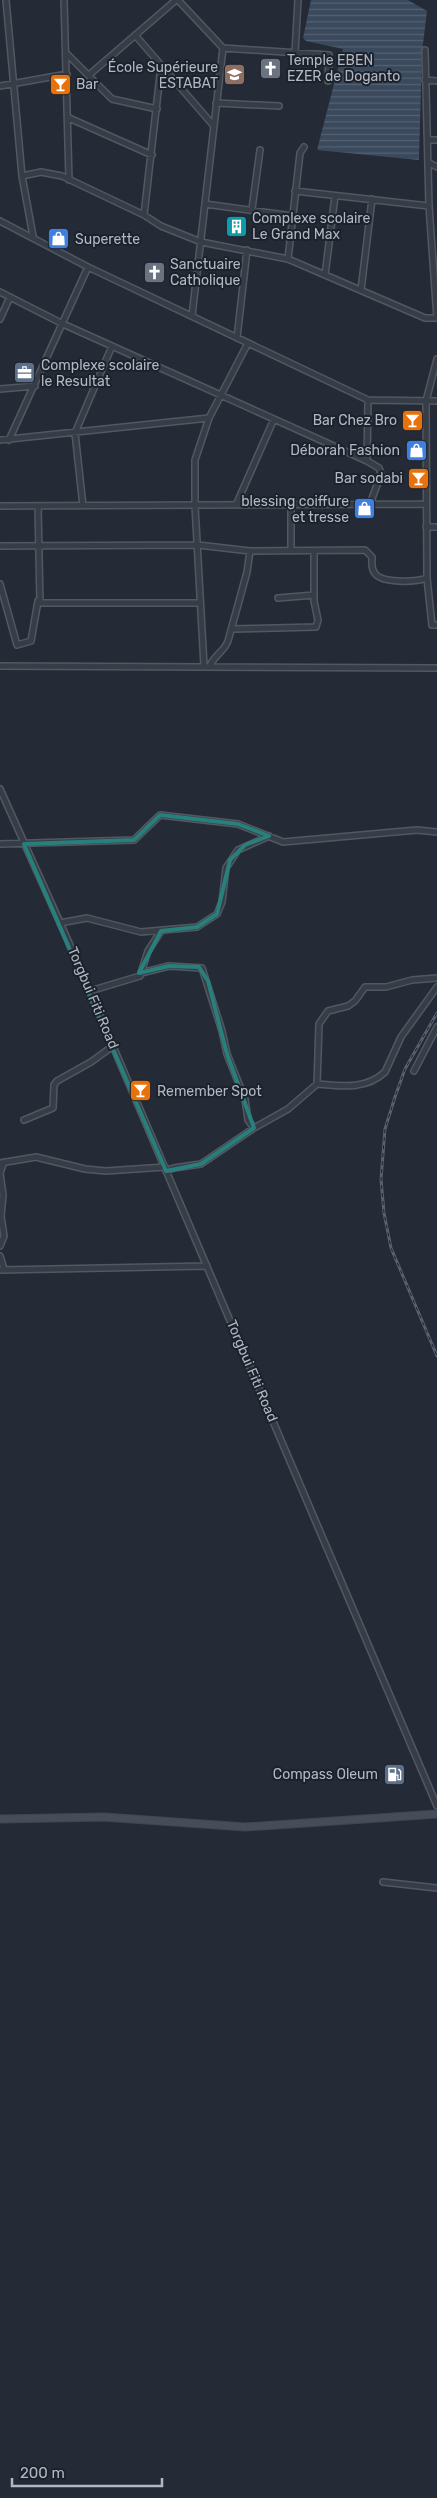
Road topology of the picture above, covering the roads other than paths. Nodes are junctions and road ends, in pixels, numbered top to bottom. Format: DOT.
graph roads {
  1 [pos="6,0"];
  2 [pos="64,0"];
  3 [pos="177,0"];
  4 [pos="298,0"];
  5 [pos="0,16"];
  6 [pos="8,16"];
  7 [pos="135,35"];
  8 [pos="223,48"];
  9 [pos="425,50"];
  10 [pos="295,53"];
  11 [pos="67,54"];
  12 [pos="161,66"];
  13 [pos="67,74"];
  14 [pos="89,75"];
  15 [pos="425,80"];
  16 [pos="328,81"];
  17 [pos="437,81"];
  18 [pos="15,84"];
  19 [pos="0,86"];
  20 [pos="216,103"];
  21 [pos="279,106"];
  22 [pos="157,109"];
  23 [pos="68,118"];
  24 [pos="213,125"];
  25 [pos="428,140"];
  26 [pos="437,140"];
  27 [pos="304,147"];
  28 [pos="260,150"];
  29 [pos="152,155"];
  30 [pos="429,163"];
  31 [pos="437,167"];
  32 [pos="22,176"];
  33 [pos="69,180"];
  34 [pos="296,191"];
  35 [pos="335,196"];
  36 [pos="372,199"];
  37 [pos="205,204"];
  38 [pos="428,206"];
  39 [pos="252,209"];
  40 [pos="144,215"];
  41 [pos="293,216"];
  42 [pos="0,221"];
  43 [pos="33,236"];
  44 [pos="200,242"];
  45 [pos="247,250"];
  46 [pos="288,259"];
  47 [pos="88,267"];
  48 [pos="325,275"];
  49 [pos="361,290"];
  50 [pos="0,292"];
  51 [pos="10,297"];
  52 [pos="192,316"];
  53 [pos="437,318"];
  54 [pos="0,320"];
  55 [pos="63,324"];
  56 [pos="237,338"];
  57 [pos="248,343"];
  58 [pos="112,346"];
  59 [pos="437,359"];
  60 [pos="35,386"];
  61 [pos="0,389"];
  62 [pos="222,396"];
  63 [pos="368,400"];
  64 [pos="426,401"];
  65 [pos="437,401"];
  66 [pos="209,418"];
  67 [pos="274,419"];
  68 [pos="75,433"];
  69 [pos="0,440"];
  70 [pos="9,440"];
  71 [pos="367,461"];
  72 [pos="370,504"];
  73 [pos="425,504"];
  74 [pos="236,505"];
  75 [pos="291,505"];
  76 [pos="0,506"];
  77 [pos="38,506"];
  78 [pos="83,506"];
  79 [pos="195,506"];
  80 [pos="426,527"];
  81 [pos="437,527"];
  82 [pos="198,545"];
  83 [pos="0,546"];
  84 [pos="38,546"];
  85 [pos="250,551"];
  86 [pos="291,551"];
  87 [pos="314,551"];
  88 [pos="427,578"];
  89 [pos="0,584"];
  90 [pos="314,595"];
  91 [pos="278,598"];
  92 [pos="38,601"];
  93 [pos="200,602"];
  94 [pos="435,625"];
  95 [pos="232,629"];
  96 [pos="0,666"];
  97 [pos="206,666"];
  98 [pos="437,668"];
  99 [pos="0,789"];
  100 [pos="437,832"];
  101 [pos="269,836"];
  102 [pos="0,844"];
  103 [pos="24,844"];
  104 [pos="60,923"];
  105 [pos="161,931"];
  106 [pos="142,973"];
  107 [pos="437,978"];
  108 [pos="437,987"];
  109 [pos="90,992"];
  110 [pos="437,1027"];
  111 [pos="113,1046"];
  112 [pos="414,1071"];
  113 [pos="318,1084"];
  114 [pos="24,1120"];
  115 [pos="254,1128"];
  116 [pos="2,1163"];
  117 [pos="165,1169"];
  118 [pos="0,1173"];
  119 [pos="0,1246"];
  120 [pos="0,1256"];
  121 [pos="207,1266"];
  122 [pos="2,1269"];
  123 [pos="437,1806"];
  124 [pos="437,1814"];
  125 [pos="0,1819"];
  126 [pos="383,1882"];
  127 [pos="437,1888"];
  1 -- 6 [label="street"];
  2 -- 11 [label="street"];
  3 -- 7 [label="street"];
  3 -- 8 [label="street"];
  4 -- 10 [label="street"];
  5 -- 6 [label="street"];
  6 -- 18 [label="street"];
  7 -- 12 [label="street"];
  7 -- 14 [label="street"];
  8 -- 10 [label="street"];
  8 -- 20 [label="street"];
  9 -- 15 [label="street"];
  10 -- 16 [label="street"];
  11 -- 13 [label="street"];
  11 -- 14 [label="street"];
  12 -- 22 [label="street"];
  12 -- 24 [label="street"];
  13 -- 18 [label="street"];
  13 -- 23 [label="street"];
  14 -- 22 [label="street"];
  15 -- 17 [label="street"];
  15 -- 25 [label="street"];
  18 -- 19 [label="street"];
  18 -- 32 [label="street"];
  20 -- 21 [label="street"];
  20 -- 24 [label="street"];
  22 -- 29 [label="street"];
  23 -- 29 [label="street"];
  23 -- 33 [label="street"];
  24 -- 37 [label="street"];
  25 -- 26 [label="street"];
  25 -- 30 [label="street"];
  27 -- 34 [label="street"];
  28 -- 39 [label="street"];
  29 -- 40 [label="street"];
  30 -- 31 [label="street"];
  30 -- 38 [label="street"];
  32 -- 33 [label="street"];
  32 -- 43 [label="street"];
  33 -- 40 [label="street"];
  34 -- 35 [label="street"];
  34 -- 41 [label="street"];
  35 -- 36 [label="street"];
  35 -- 48 [label="street"];
  36 -- 38 [label="street"];
  36 -- 49 [label="street"];
  37 -- 39 [label="street"];
  37 -- 44 [label="street"];
  38 -- 53 [label="street"];
  39 -- 41 [label="street"];
  40 -- 44 [label="street"];
  41 -- 46 [label="street"];
  42 -- 43 [label="street"];
  43 -- 47 [label="street"];
  44 -- 45 [label="street"];
  44 -- 52 [label="street"];
  45 -- 46 [label="street"];
  45 -- 56 [label="street"];
  46 -- 48 [label="street"];
  47 -- 52 [label="street"];
  47 -- 55 [label="street"];
  48 -- 49 [label="street"];
  49 -- 53 [label="street"];
  50 -- 51 [label="street"];
  51 -- 54 [label="street"];
  51 -- 55 [label="street"];
  52 -- 56 [label="street"];
  55 -- 58 [label="street"];
  55 -- 60 [label="street"];
  56 -- 57 [label="street"];
  57 -- 62 [label="street"];
  57 -- 63 [label="street"];
  58 -- 62 [label="street"];
  58 -- 68 [label="street"];
  59 -- 64 [label="street"];
  60 -- 61 [label="street"];
  60 -- 70 [label="street"];
  62 -- 66 [label="street"];
  62 -- 67 [label="street"];
  63 -- 64 [label="street"];
  63 -- 71 [label="street"];
  64 -- 65 [label="street"];
  64 -- 73 [label="street"];
  66 -- 68 [label="street"];
  66 -- 79 [label="street"];
  67 -- 71 [label="street"];
  67 -- 74 [label="street"];
  68 -- 70 [label="street"];
  68 -- 78 [label="street"];
  69 -- 70 [label="street"];
  71 -- 72 [label="street"];
  72 -- 73 [label="street"];
  72 -- 75 [label="street"];
  73 -- 80 [label="street"];
  74 -- 75 [label="street"];
  74 -- 79 [label="street"];
  75 -- 86 [label="street"];
  76 -- 77 [label="street"];
  77 -- 78 [label="street"];
  77 -- 84 [label="street"];
  78 -- 79 [label="street"];
  79 -- 82 [label="street"];
  80 -- 81 [label="street"];
  80 -- 88 [label="street"];
  82 -- 84 [label="street"];
  82 -- 85 [label="street"];
  82 -- 93 [label="street"];
  83 -- 84 [label="street"];
  84 -- 92 [label="street"];
  85 -- 86 [label="street"];
  85 -- 95 [label="street"];
  86 -- 87 [label="street"];
  87 -- 88 [label="street"];
  87 -- 90 [label="street"];
  88 -- 94 [label="street"];
  89 -- 92 [label="street"];
  90 -- 91 [label="street"];
  90 -- 95 [label="street"];
  92 -- 93 [label="street"];
  93 -- 97 [label="street"];
  95 -- 97 [label="street"];
  96 -- 97 [label="street"];
  97 -- 98 [label="street"];
  99 -- 103 [label="street, Torgbui Fiti Road"];
  100 -- 101 [label="street"];
  101 -- 103 [label="street"];
  101 -- 105 [label="street"];
  102 -- 103 [label="street"];
  103 -- 104 [label="street, Torgbui Fiti Road"];
  104 -- 105 [label="street"];
  104 -- 109 [label="street, Torgbui Fiti Road"];
  105 -- 106 [label="street"];
  106 -- 109 [label="street"];
  106 -- 115 [label="street"];
  107 -- 113 [label="street"];
  108 -- 113 [label="street"];
  109 -- 111 [label="street, Torgbui Fiti Road"];
  110 -- 112 [label="street"];
  111 -- 114 [label="street"];
  111 -- 117 [label="street, Torgbui Fiti Road"];
  113 -- 115 [label="street"];
  115 -- 117 [label="street"];
  116 -- 117 [label="street"];
  116 -- 118 [label="street"];
  117 -- 121 [label="street, Torgbui Fiti Road"];
  118 -- 119 [label="street"];
  120 -- 122 [label="street"];
  121 -- 122 [label="street"];
  121 -- 123 [label="street, Torgbui Fiti Road"];
  124 -- 125 [label="street"];
  126 -- 127 [label="street"];
}
